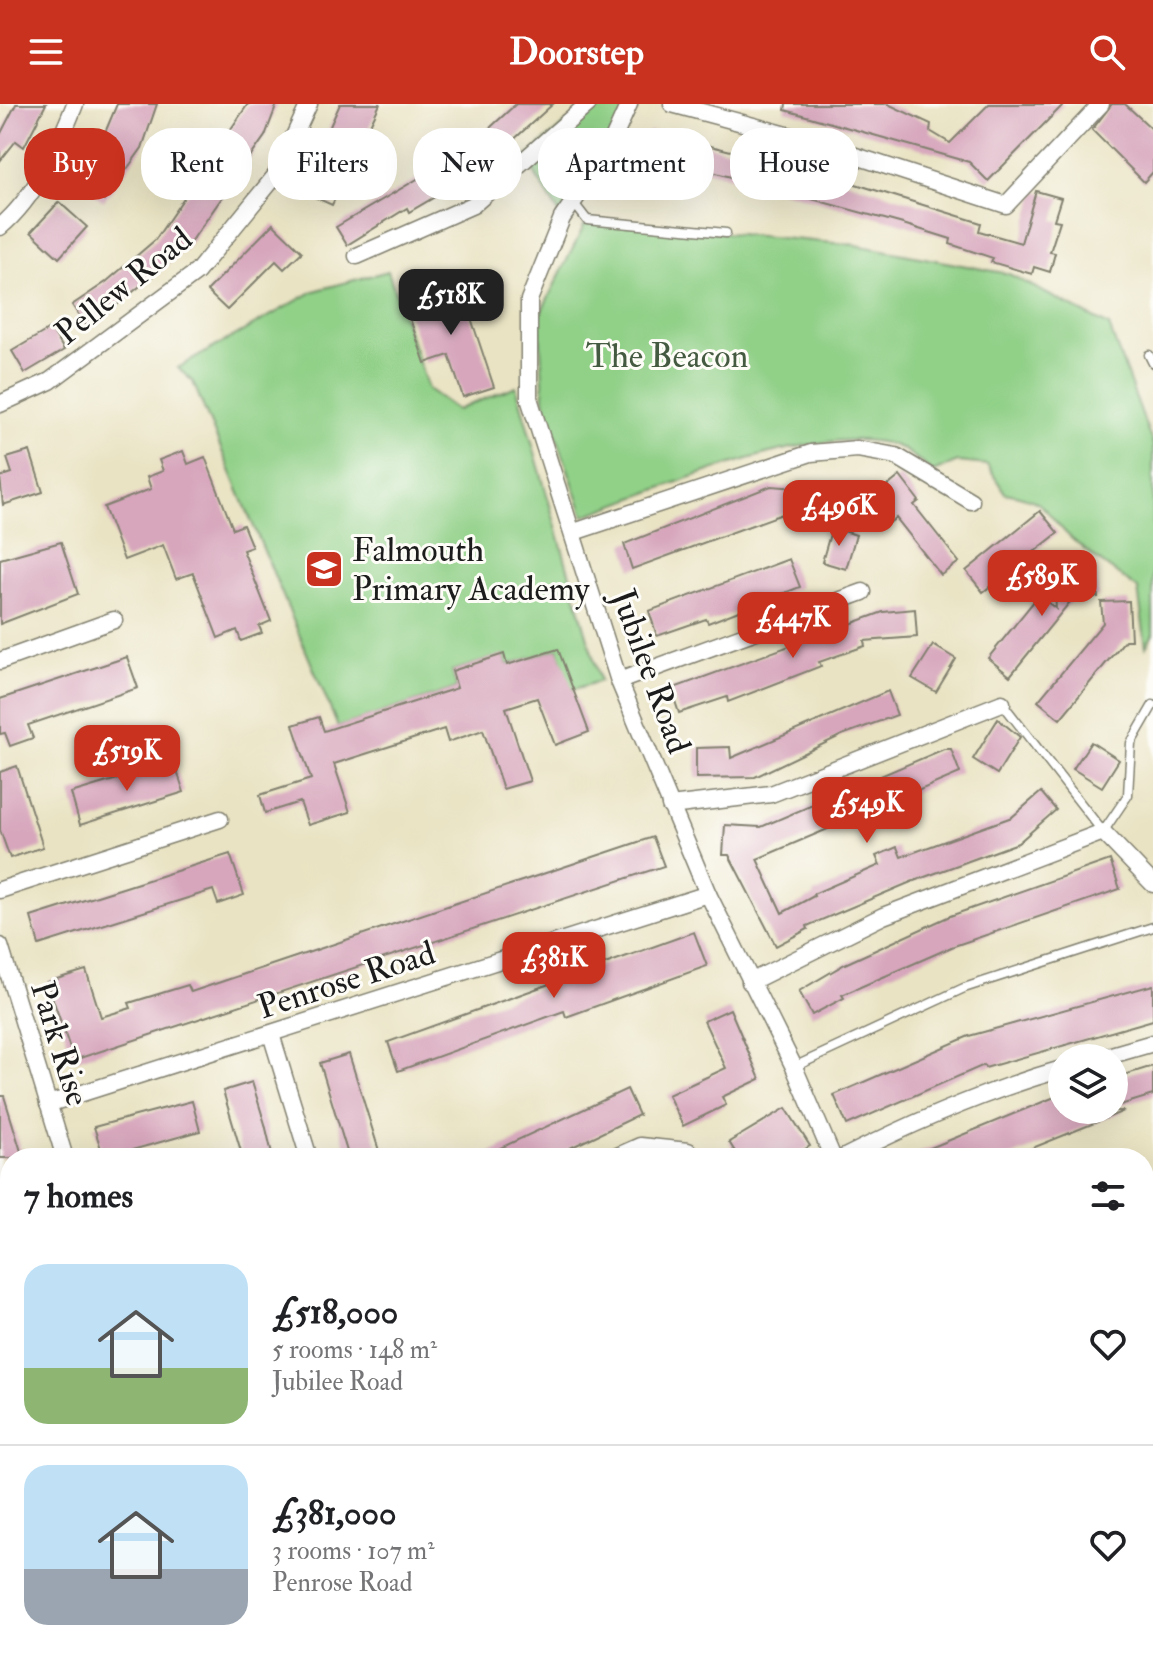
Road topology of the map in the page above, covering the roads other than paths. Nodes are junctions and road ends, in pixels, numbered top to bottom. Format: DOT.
graph roads {
  1 [pos="75,104"];
  2 [pos="309,104"];
  3 [pos="588,104"];
  4 [pos="629,104"];
  5 [pos="672,104"];
  6 [pos="1101,104"];
  7 [pos="719,110"];
  8 [pos="573,202"];
  9 [pos="0,227"];
  10 [pos="726,233"];
  11 [pos="357,256"];
  12 [pos="0,404"];
  13 [pos="971,501"];
  14 [pos="574,532"];
  15 [pos="863,592"];
  16 [pos="114,620"];
  17 [pos="0,661"];
  18 [pos="619,681"];
  19 [pos="1002,703"];
  20 [pos="1153,705"];
  21 [pos="670,806"];
  22 [pos="220,819"];
  23 [pos="1103,832"];
  24 [pos="1150,873"];
  25 [pos="0,890"];
  26 [pos="708,894"];
  27 [pos="1153,927"];
  28 [pos="0,946"];
  29 [pos="750,982"];
  30 [pos="271,1034"];
  31 [pos="1153,1043"];
  32 [pos="1128,1050"];
  33 [pos="794,1067"];
  34 [pos="1048,1073"];
  35 [pos="48,1104"];
  36 [pos="62,1148"];
  37 [pos="306,1148"];
  38 [pos="636,1148"];
  39 [pos="659,1148"];
  40 [pos="829,1148"];
  41 [pos="863,1148"];
  1 -- 9 [label="street"];
  2 -- 12 [label="street, Pellew Road"];
  3 -- 11 [label="street"];
  4 -- 8 [label="street, Jubilee Road"];
  5 -- 7 [label="street"];
  6 -- 7 [label="street"];
  8 -- 10 [label="lane"];
  8 -- 14 [label="street, Jubilee Road"];
  13 -- 14 [label="street"];
  14 -- 18 [label="street, Jubilee Road"];
  15 -- 18 [label="street"];
  16 -- 17 [label="street"];
  18 -- 21 [label="street, Jubilee Road"];
  19 -- 21 [label="street"];
  19 -- 23 [label="lane"];
  20 -- 23 [label="lane"];
  21 -- 26 [label="street, Jubilee Road"];
  22 -- 25 [label="street"];
  23 -- 24 [label="street"];
  23 -- 29 [label="street"];
  26 -- 29 [label="street, Jubilee Road"];
  26 -- 30 [label="street, Penrose Road"];
  27 -- 33 [label="lane"];
  28 -- 35 [label="street, Park Rise"];
  29 -- 33 [label="street, Jubilee Road"];
  30 -- 35 [label="street, Penrose Road"];
  30 -- 37 [label="street"];
  31 -- 32 [label="street"];
  33 -- 40 [label="street, Jubilee Road"];
  34 -- 41 [label="street"];
  35 -- 36 [label="street, Park Rise"];
  38 -- 39 [label="street"];
}
